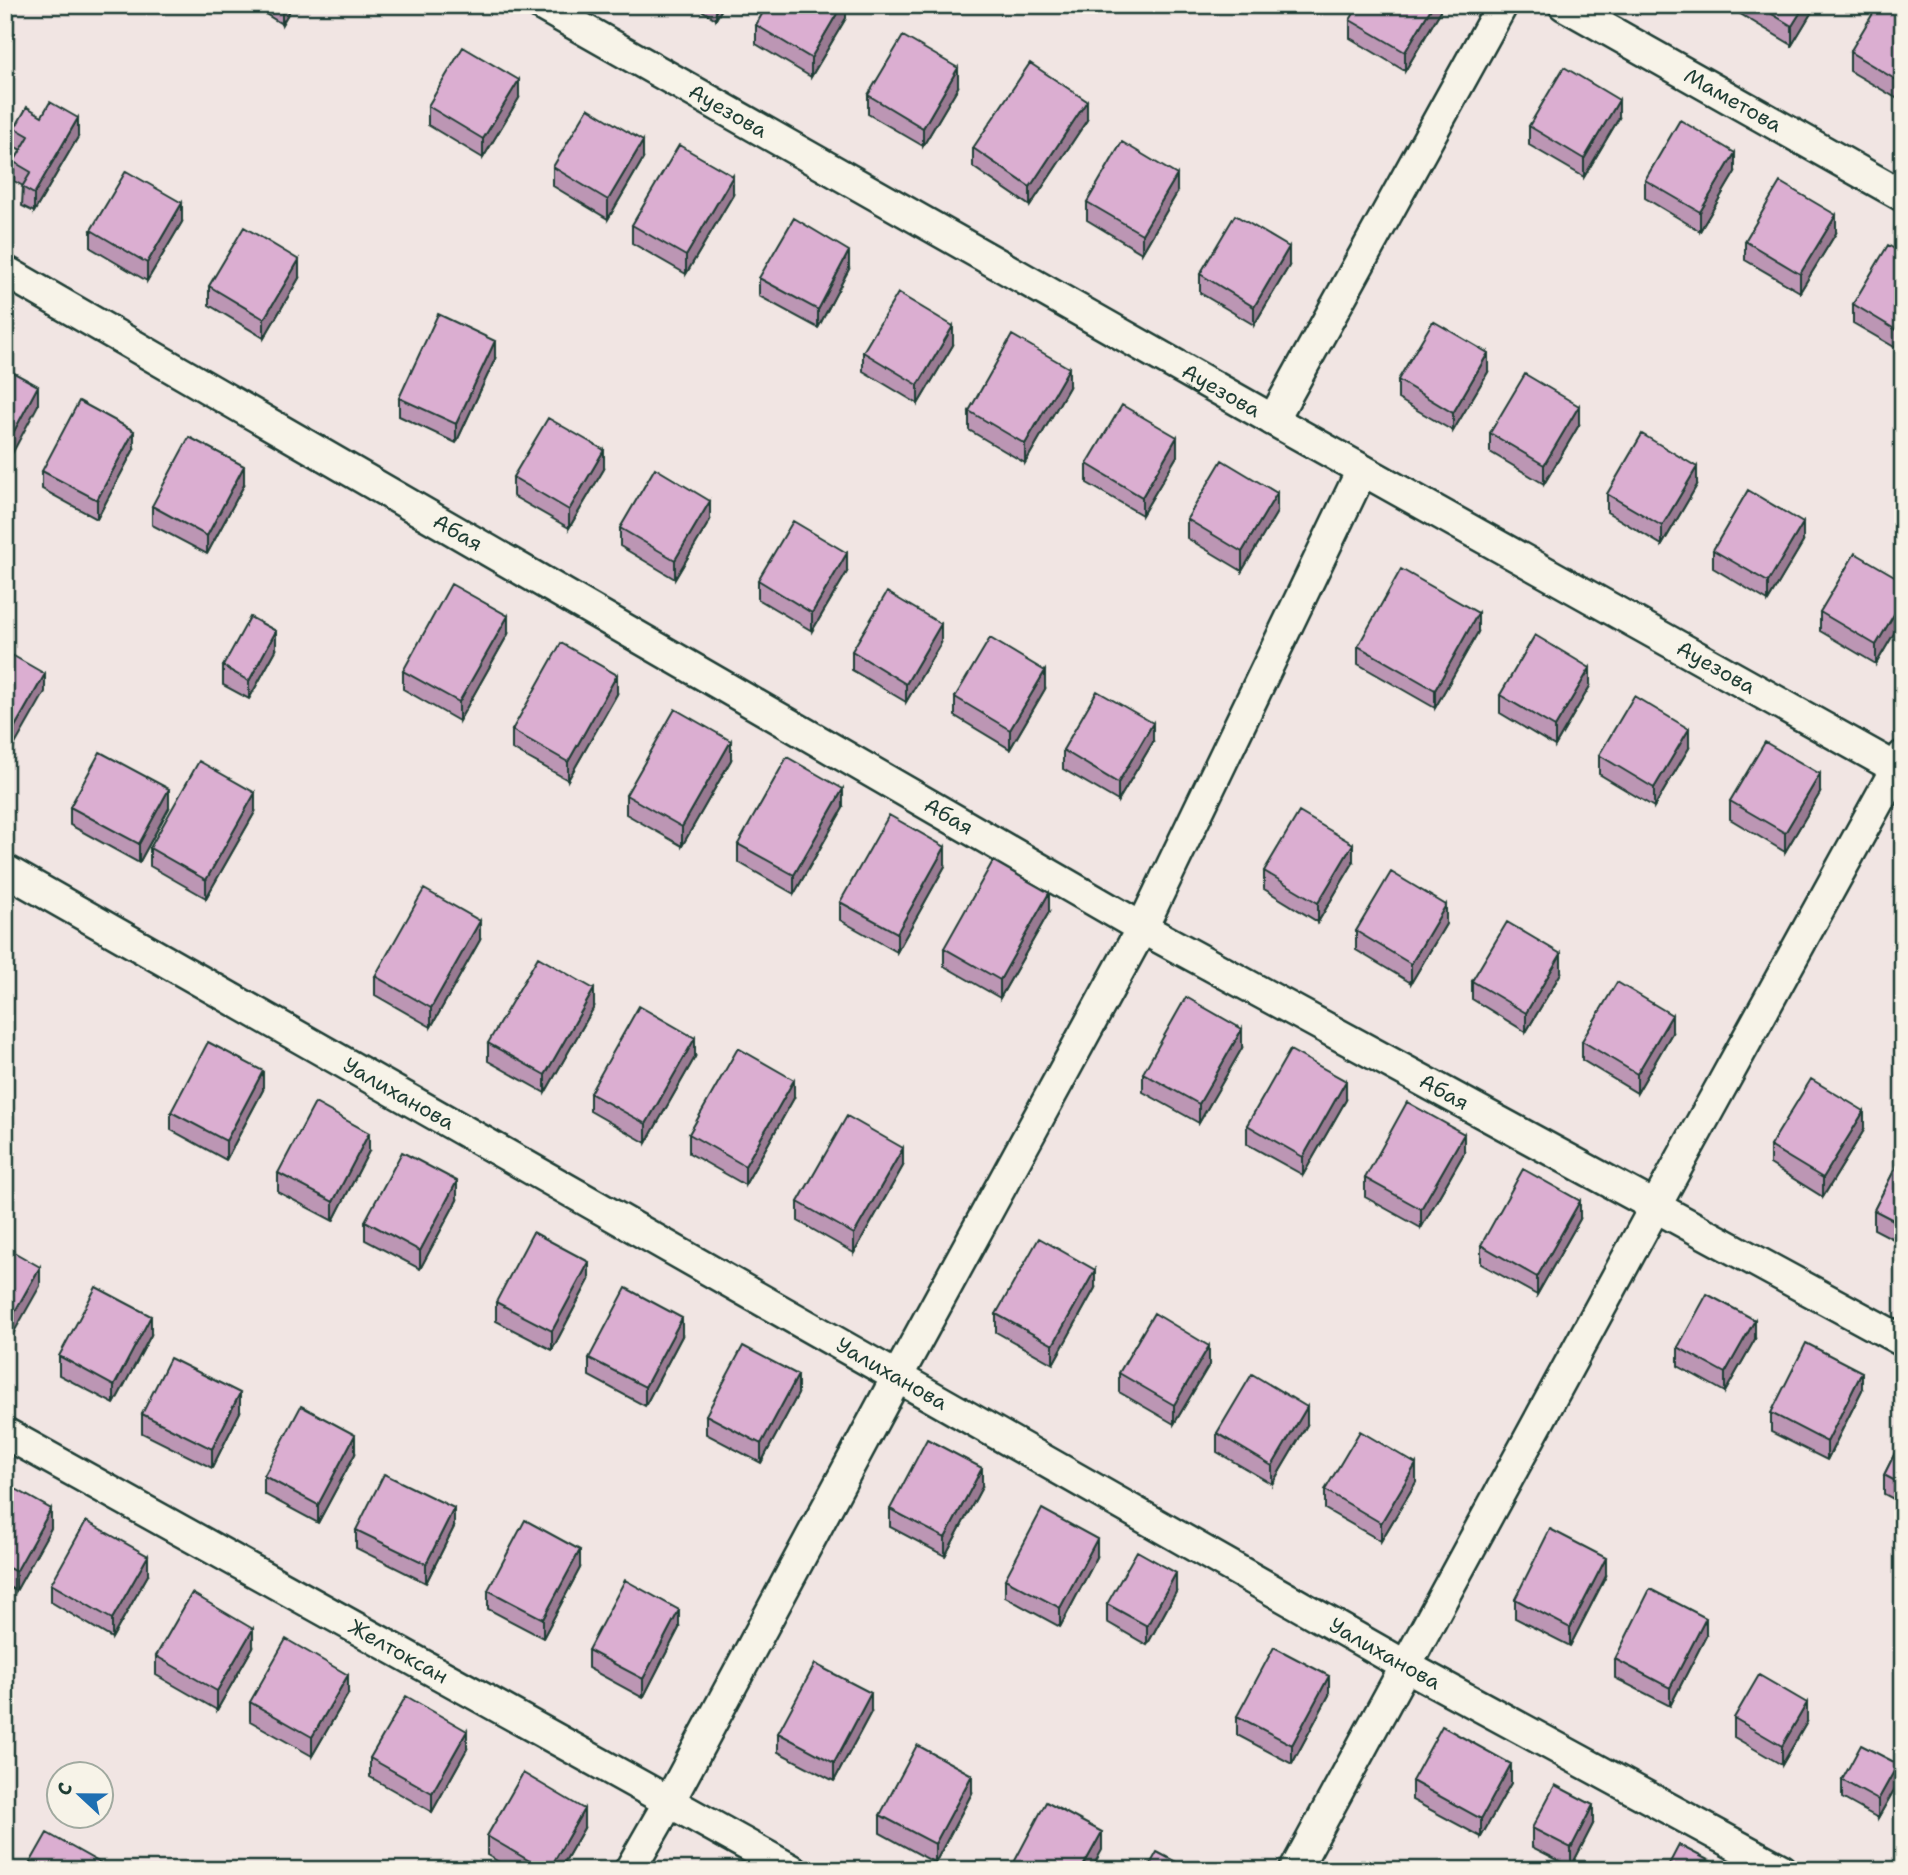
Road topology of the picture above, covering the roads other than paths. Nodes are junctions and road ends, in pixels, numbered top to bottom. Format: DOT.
graph roads {
  1 [pos="541,5"];
  2 [pos="1502,5"];
  3 [pos="1564,5"];
  4 [pos="1903,196"];
  5 [pos="5,271"];
  6 [pos="1273,420"];
  7 [pos="1362,470"];
  8 [pos="1900,765"];
  9 [pos="5,870"];
  10 [pos="1142,928"];
  11 [pos="1655,1207"];
  12 [pos="1903,1341"];
  13 [pos="897,1377"];
  14 [pos="5,1433"];
  15 [pos="1406,1666"];
  16 [pos="669,1802"];
  17 [pos="630,1870"];
  18 [pos="792,1870"];
  19 [pos="1295,1870"];
  20 [pos="1782,1870"];
  1 -- 6 [label="street, Ауезова"];
  2 -- 6 [label="street"];
  3 -- 4 [label="street, Маметова"];
  5 -- 10 [label="street, Абая"];
  6 -- 7 [label="street, Ауезова"];
  7 -- 8 [label="street, Ауезова"];
  7 -- 10 [label="street"];
  8 -- 11 [label="street"];
  9 -- 13 [label="street, Уалиханова"];
  10 -- 11 [label="street, Абая"];
  10 -- 13 [label="street"];
  11 -- 12 [label="street, Абая"];
  11 -- 15 [label="street"];
  13 -- 15 [label="street, Уалиханова"];
  13 -- 16 [label="street"];
  14 -- 16 [label="street, Желтоксан"];
  15 -- 19 [label="street"];
  15 -- 20 [label="street, Уалиханова"];
  16 -- 17 [label="street"];
  16 -- 18 [label="street, Желтоксан"];
}
